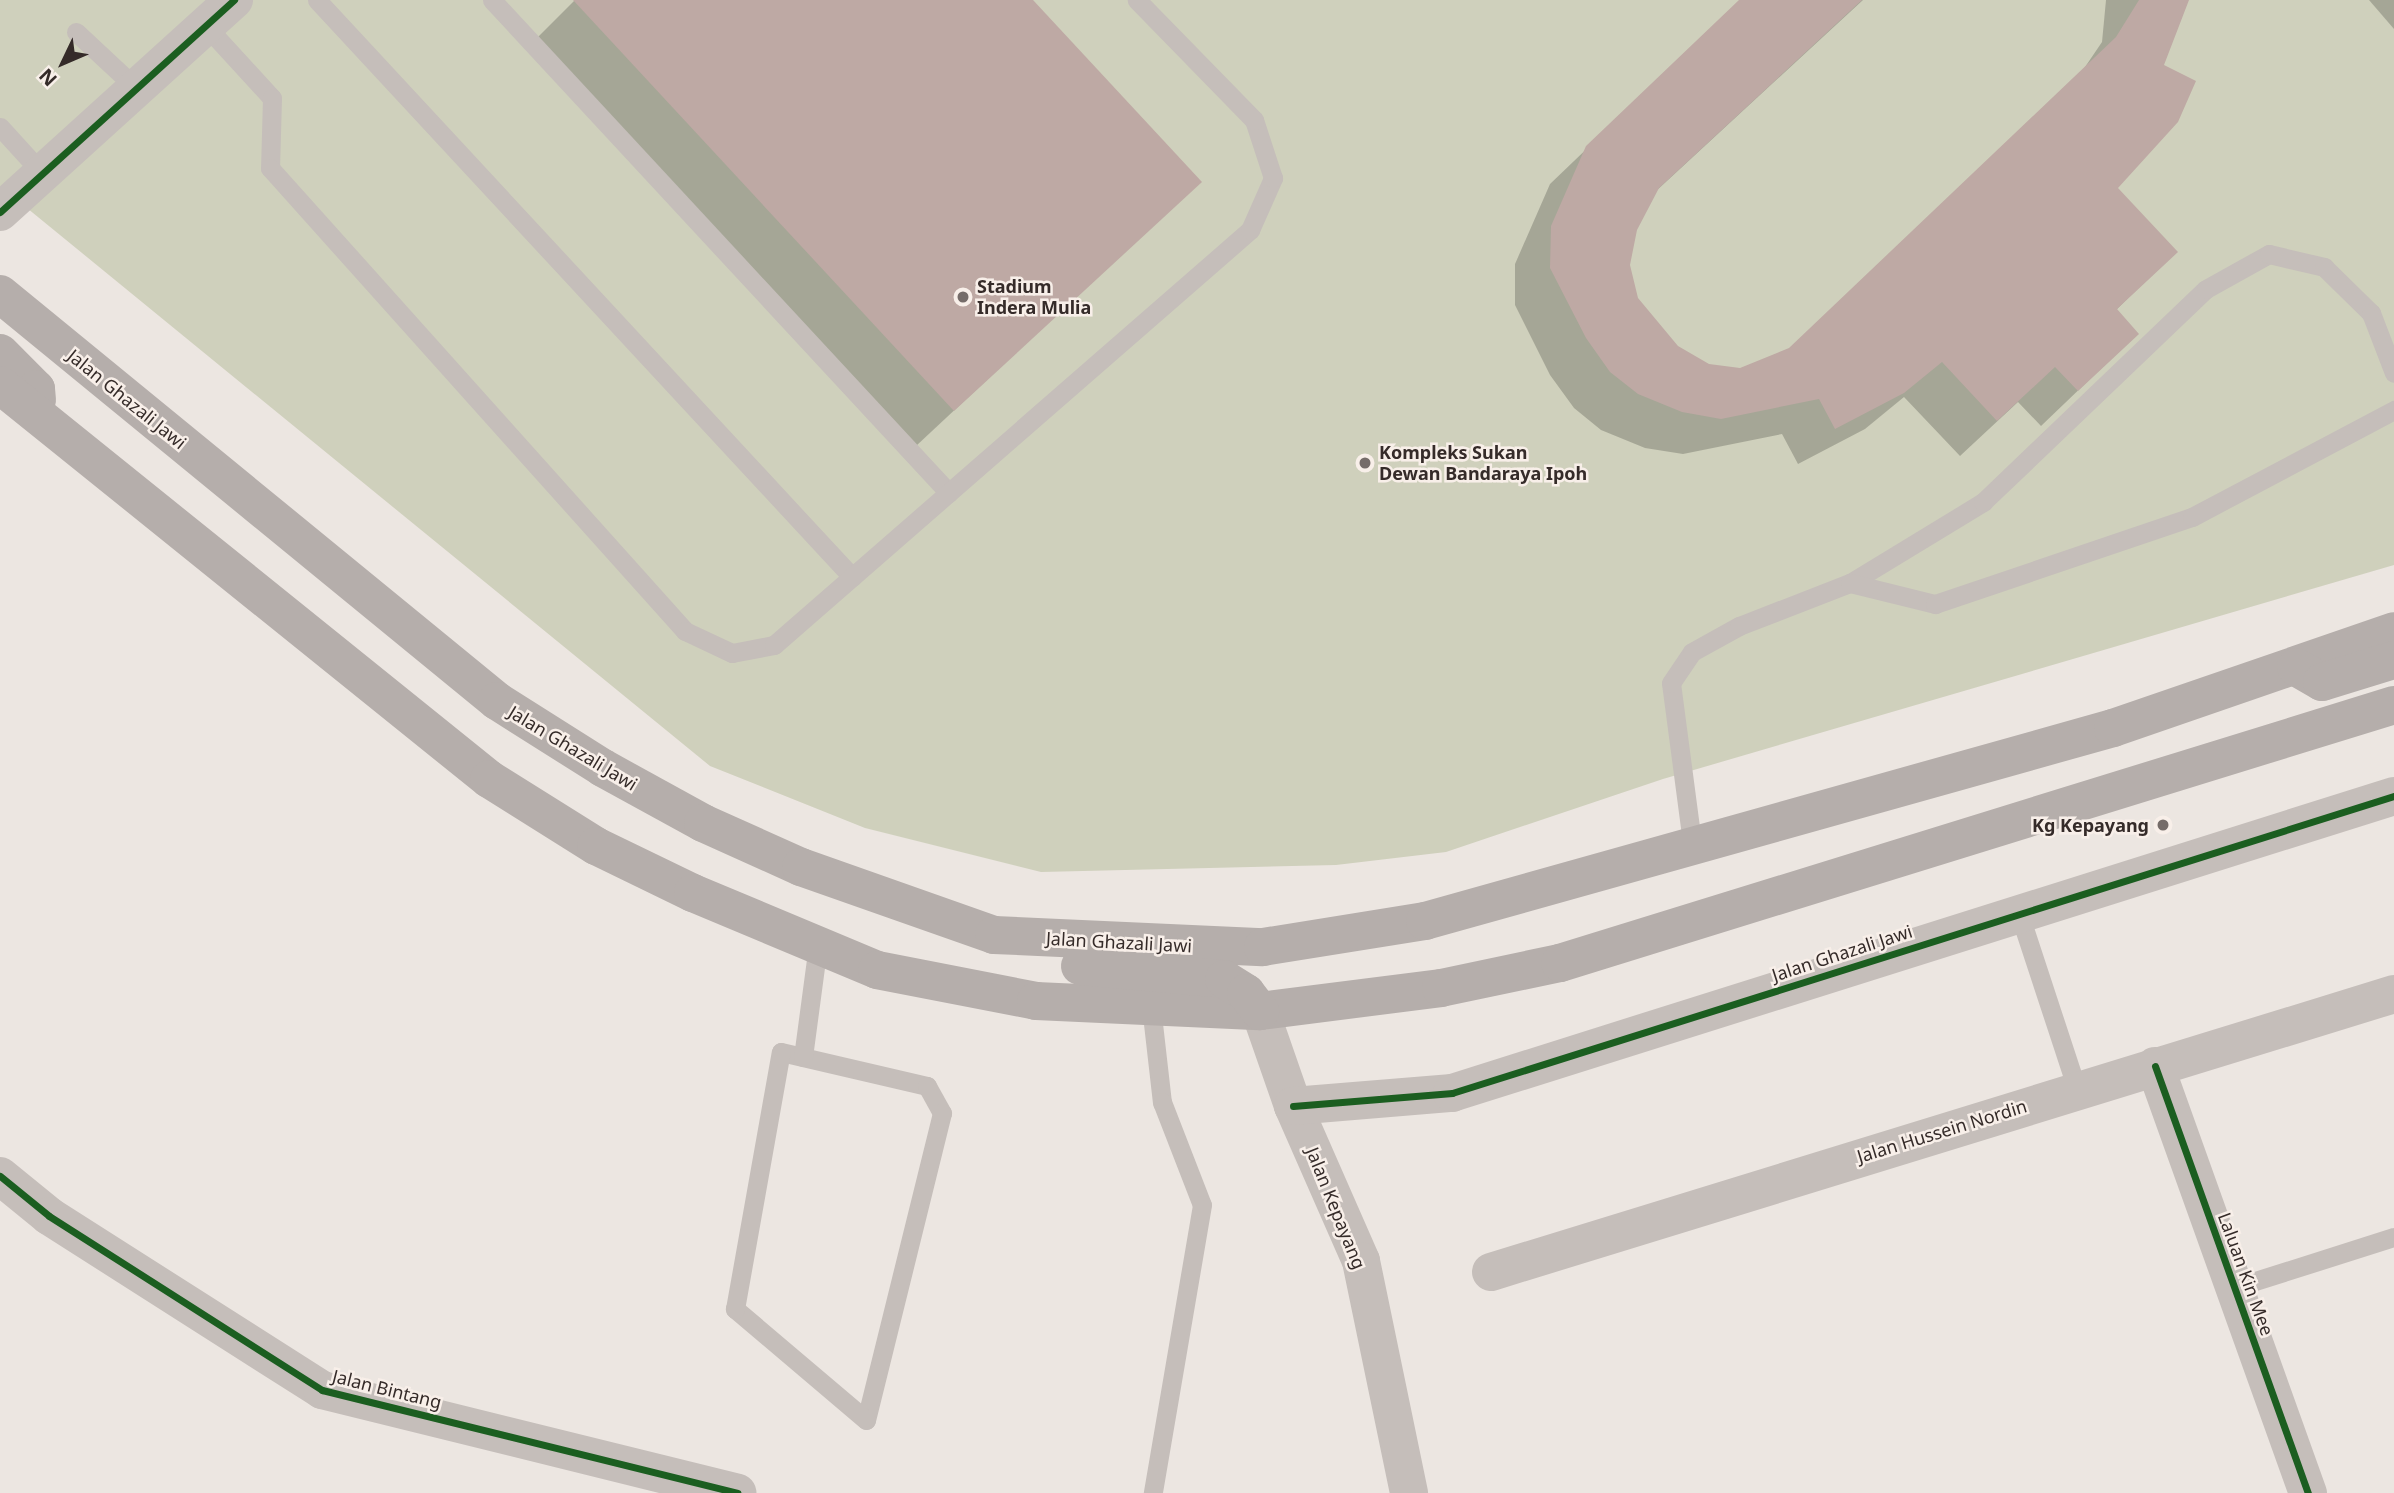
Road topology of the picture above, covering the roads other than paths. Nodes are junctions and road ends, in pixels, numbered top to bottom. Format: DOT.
graph roads {
  1 [pos="317,0"];
  2 [pos="1137,0"];
  3 [pos="499,3"];
  4 [pos="219,8"];
  5 [pos="76,32"];
  6 [pos="136,88"];
  7 [pos="0,127"];
  8 [pos="42,173"];
  9 [pos="0,212"];
  10 [pos="0,294"];
  11 [pos="0,353"];
  12 [pos="2394,373"];
  13 [pos="0,385"];
  14 [pos="2394,410"];
  15 [pos="34,412"];
  16 [pos="949,493"];
  17 [pos="852,577"];
  18 [pos="1850,583"];
  19 [pos="2394,631"];
  20 [pos="2394,660"];
  21 [pos="2295,665"];
  22 [pos="2394,705"];
  23 [pos="2394,796"];
  24 [pos="1693,850"];
  25 [pos="2019,913"];
  26 [pos="994,935"];
  27 [pos="818,944"];
  28 [pos="2394,994"];
  29 [pos="1151,1006"];
  30 [pos="1260,1011"];
  31 [pos="803,1058"];
  32 [pos="2155,1066"];
  33 [pos="2077,1089"];
  34 [pos="1293,1106"];
  35 [pos="0,1176"];
  36 [pos="2394,1237"];
  37 [pos="1491,1272"];
  38 [pos="2233,1288"];
  39 [pos="737,1493"];
  40 [pos="1153,1493"];
  41 [pos="1409,1493"];
  42 [pos="2308,1493"];
  1 -- 17 [label="lane"];
  2 -- 16 [label="lane"];
  3 -- 16 [label="lane"];
  4 -- 6 [label="street"];
  4 -- 17 [label="lane"];
  5 -- 6 [label="lane"];
  6 -- 8 [label="street"];
  7 -- 8 [label="lane"];
  8 -- 9 [label="street"];
  10 -- 26 [label="main road, Jalan Ghazali Jawi"];
  11 -- 15 [label="main road"];
  12 -- 18 [label="lane"];
  13 -- 15 [label="main road"];
  14 -- 18 [label="lane"];
  15 -- 27 [label="main road"];
  16 -- 17 [label="lane"];
  18 -- 24 [label="lane"];
  19 -- 21 [label="main road, Jalan Ghazali Jawi"];
  20 -- 21 [label="main road"];
  21 -- 24 [label="main road, Jalan Ghazali Jawi"];
  22 -- 30 [label="main road"];
  23 -- 25 [label="street, Jalan Ghazali Jawi"];
  24 -- 26 [label="main road, Jalan Ghazali Jawi"];
  25 -- 33 [label="lane"];
  25 -- 34 [label="street, Jalan Ghazali Jawi"];
  26 -- 30 [label="main road"];
  27 -- 29 [label="main road"];
  27 -- 31 [label="lane"];
  28 -- 32 [label="street, Jalan Hussein Nordin"];
  29 -- 30 [label="main road"];
  29 -- 40 [label="lane"];
  30 -- 34 [label="street, Jalan Kepayang"];
  31 -- 31 [label="lane"];
  32 -- 33 [label="street, Jalan Hussein Nordin"];
  32 -- 38 [label="street, Laluan Kin Mee"];
  33 -- 37 [label="street, Jalan Hussein Nordin"];
  34 -- 41 [label="street, Jalan Kepayang"];
  35 -- 39 [label="street, Jalan Bintang"];
  36 -- 38 [label="lane"];
  38 -- 42 [label="street, Laluan Kin Mee"];
}
